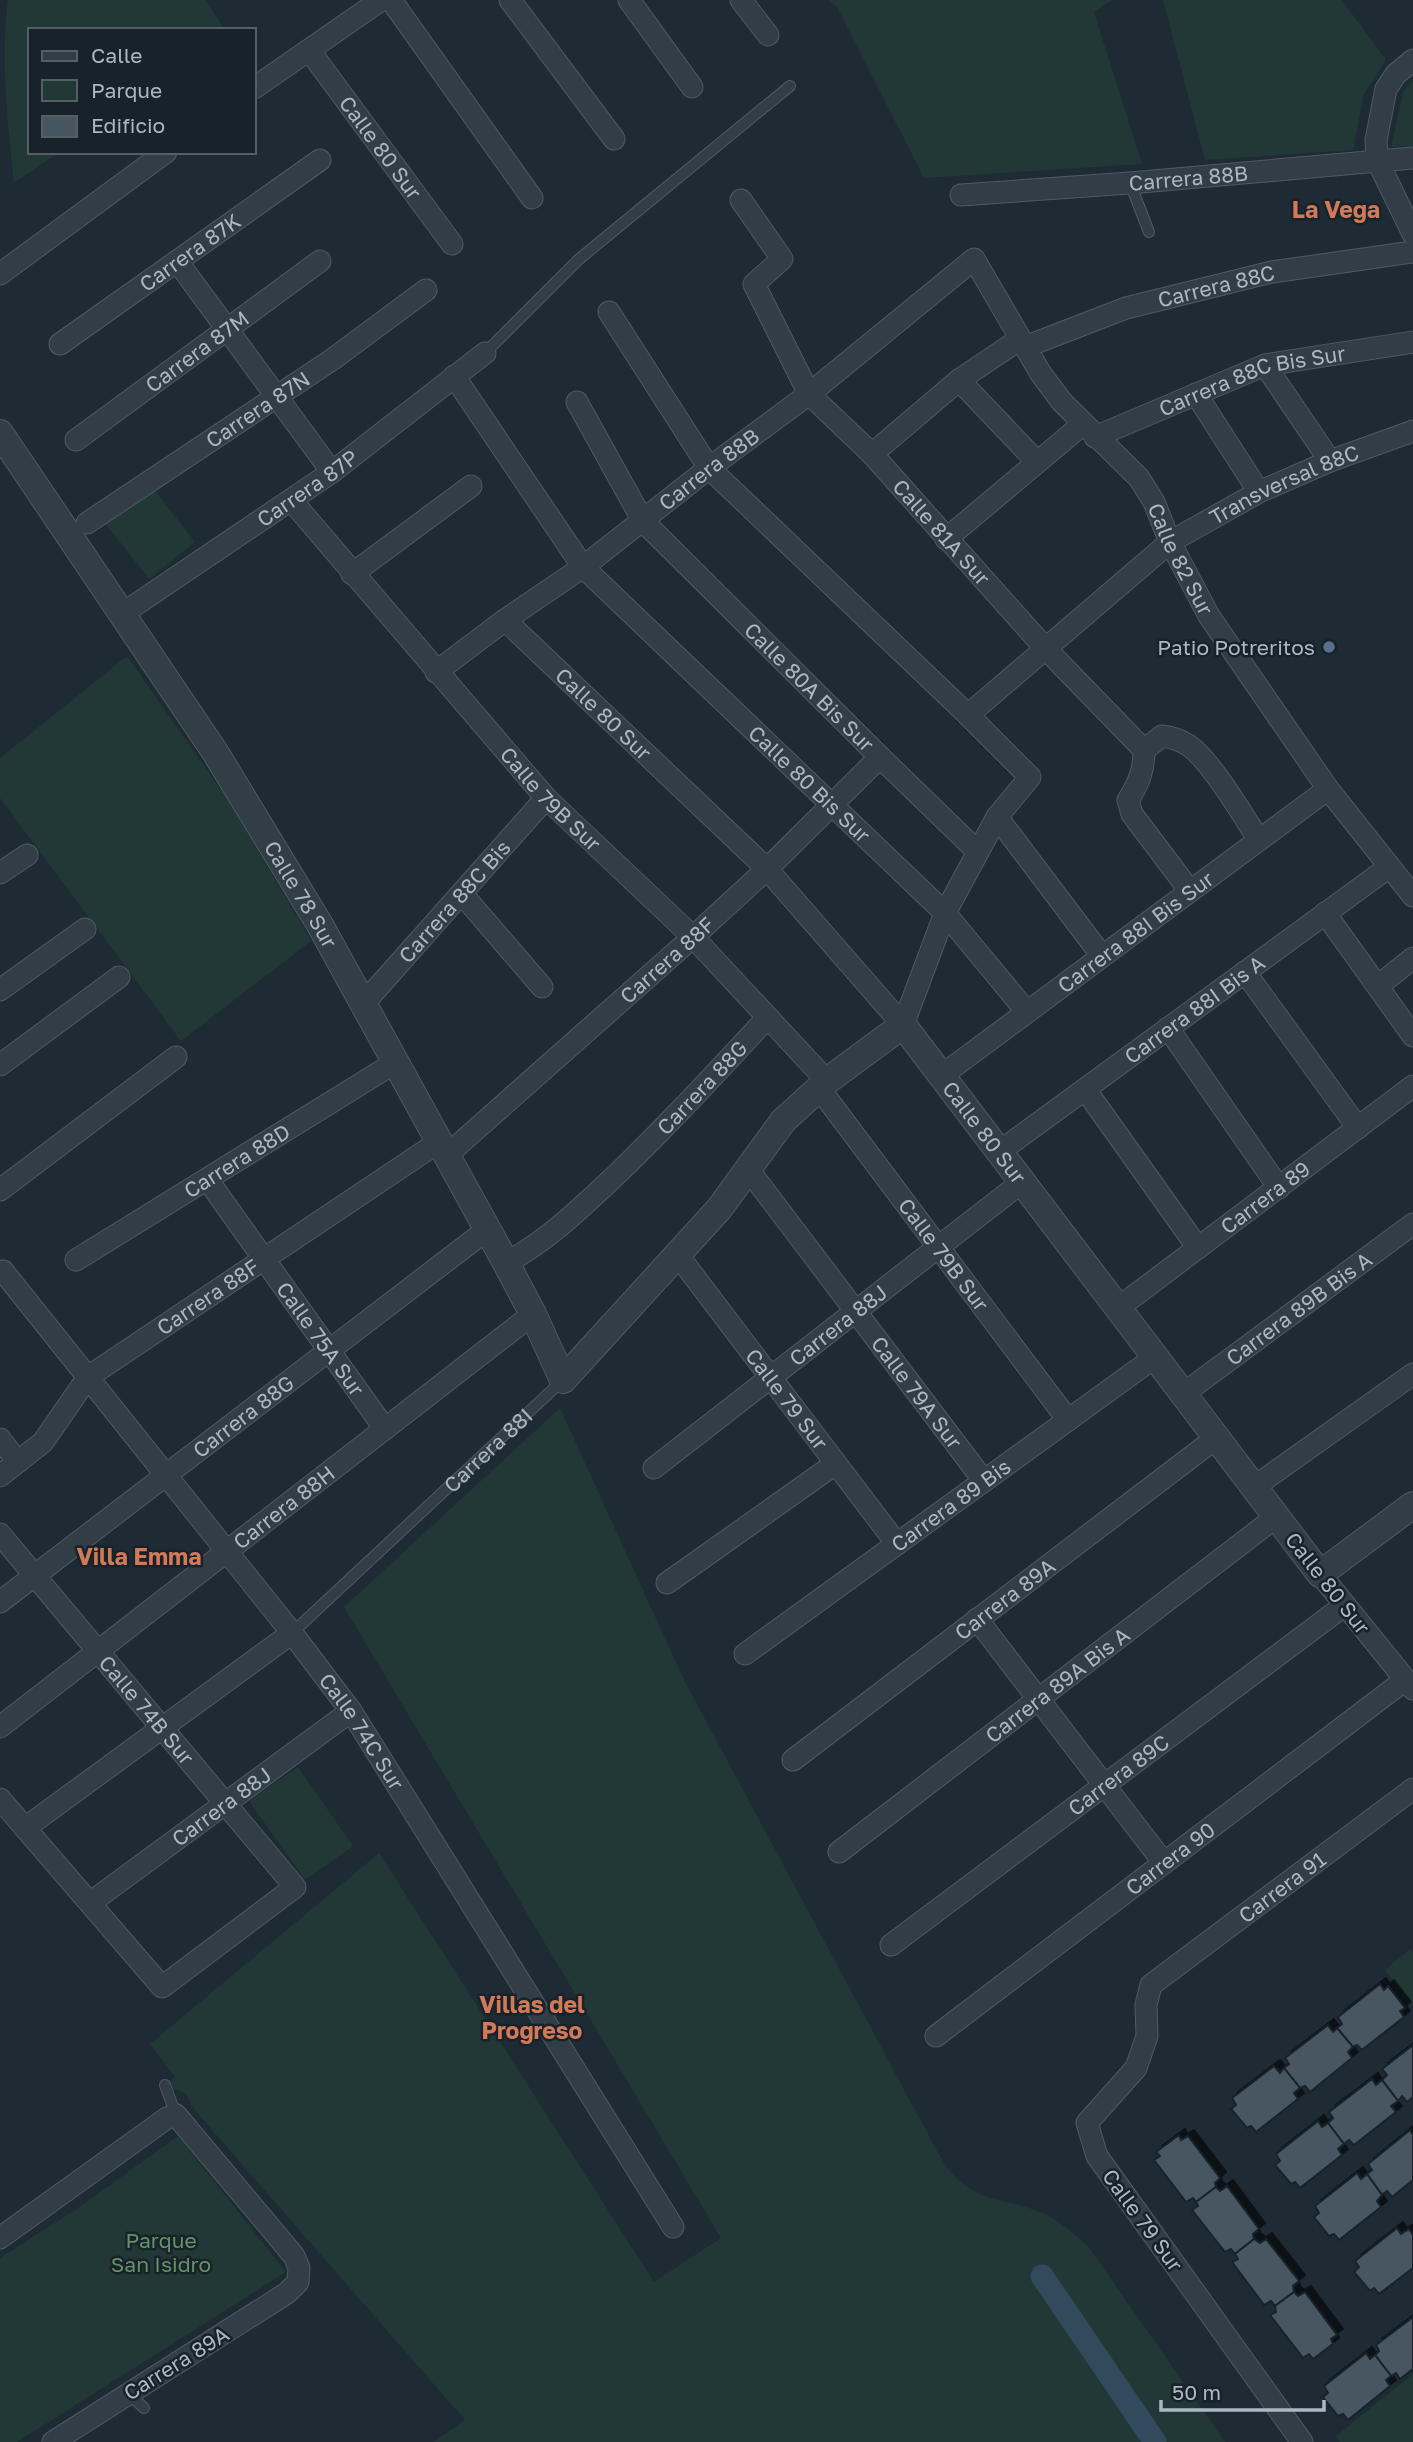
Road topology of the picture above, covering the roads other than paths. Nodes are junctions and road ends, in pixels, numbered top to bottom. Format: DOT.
graph roads {
  1 [pos="391,0"];
  2 [pos="510,0"];
  3 [pos="629,0"];
  4 [pos="741,0"];
  5 [pos="371,3"];
  6 [pos="768,35"];
  7 [pos="309,50"];
  8 [pos="1413,60"];
  9 [pos="790,86"];
  10 [pos="256,87"];
  11 [pos="692,87"];
  12 [pos="614,139"];
  13 [pos="163,154"];
  14 [pos="1413,158"];
  15 [pos="320,160"];
  16 [pos="1377,160"];
  17 [pos="1130,183"];
  18 [pos="961,195"];
  19 [pos="533,198"];
  20 [pos="741,200"];
  21 [pos="1149,232"];
  22 [pos="1413,234"];
  23 [pos="452,244"];
  24 [pos="1413,252"];
  25 [pos="974,259"];
  26 [pos="177,261"];
  27 [pos="320,261"];
  28 [pos="0,274"];
  29 [pos="426,290"];
  30 [pos="609,312"];
  31 [pos="227,329"];
  32 [pos="1413,342"];
  33 [pos="1022,343"];
  34 [pos="60,345"];
  35 [pos="485,353"];
  36 [pos="1265,365"];
  37 [pos="454,376"];
  38 [pos="959,380"];
  39 [pos="809,394"];
  40 [pos="1196,394"];
  41 [pos="276,397"];
  42 [pos="577,402"];
  43 [pos="1413,430"];
  44 [pos="1089,431"];
  45 [pos="0,433"];
  46 [pos="76,440"];
  47 [pos="872,454"];
  48 [pos="1330,461"];
  49 [pos="1037,462"];
  50 [pos="709,468"];
  51 [pos="332,472"];
  52 [pos="471,486"];
  53 [pos="1259,492"];
  54 [pos="291,500"];
  55 [pos="643,520"];
  56 [pos="87,523"];
  57 [pos="946,539"];
  58 [pos="1170,542"];
  59 [pos="583,567"];
  60 [pos="352,574"];
  61 [pos="122,614"];
  62 [pos="505,620"];
  63 [pos="1045,648"];
  64 [pos="436,672"];
  65 [pos="968,715"];
  66 [pos="880,757"];
  67 [pos="1144,759"];
  68 [pos="1328,789"];
  69 [pos="546,798"];
  70 [pos="831,805"];
  71 [pos="997,817"];
  72 [pos="1259,840"];
  73 [pos="978,851"];
  74 [pos="27,855"];
  75 [pos="1389,867"];
  76 [pos="767,869"];
  77 [pos="0,873"];
  78 [pos="1190,891"];
  79 [pos="462,894"];
  80 [pos="1413,896"];
  81 [pos="945,913"];
  82 [pos="1325,913"];
  83 [pos="85,929"];
  84 [pos="693,937"];
  85 [pos="1102,956"];
  86 [pos="1413,958"];
  87 [pos="1245,972"];
  88 [pos="119,978"];
  89 [pos="1378,986"];
  90 [pos="542,987"];
  91 [pos="0,990"];
  92 [pos="364,1003"];
  93 [pos="1027,1012"];
  94 [pos="767,1018"];
  95 [pos="903,1025"];
  96 [pos="1168,1028"];
  97 [pos="1413,1036"];
  98 [pos="3,1057"];
  99 [pos="176,1057"];
  100 [pos="397,1062"];
  101 [pos="941,1076"];
  102 [pos="823,1085"];
  103 [pos="1413,1086"];
  104 [pos="1085,1089"];
  105 [pos="1358,1128"];
  106 [pos="444,1148"];
  107 [pos="999,1152"];
  108 [pos="748,1169"];
  109 [pos="207,1179"];
  110 [pos="1022,1182"];
  111 [pos="1279,1188"];
  112 [pos="0,1190"];
  113 [pos="1413,1224"];
  114 [pos="488,1229"];
  115 [pos="938,1247"];
  116 [pos="1198,1248"];
  117 [pos="677,1254"];
  118 [pos="264,1259"];
  119 [pos="76,1260"];
  120 [pos="506,1263"];
  121 [pos="3,1271"];
  122 [pos="1118,1308"];
  123 [pos="856,1311"];
  124 [pos="533,1314"];
  125 [pos="330,1350"];
  126 [pos="1155,1357"];
  127 [pos="1413,1374"];
  128 [pos="88,1377"];
  129 [pos="770,1378"];
  130 [pos="563,1380"];
  131 [pos="1184,1394"];
  132 [pos="1068,1420"];
  133 [pos="385,1429"];
  134 [pos="1216,1438"];
  135 [pos="0,1439"];
  136 [pos="18,1462"];
  137 [pos="835,1464"];
  138 [pos="654,1468"];
  139 [pos="166,1475"];
  140 [pos="0,1476"];
  141 [pos="984,1481"];
  142 [pos="1254,1487"];
  143 [pos="1409,1516"];
  144 [pos="1276,1517"];
  145 [pos="0,1534"];
  146 [pos="897,1545"];
  147 [pos="227,1551"];
  148 [pos="1320,1574"];
  149 [pos="35,1576"];
  150 [pos="667,1583"];
  151 [pos="0,1602"];
  152 [pos="1345,1605"];
  153 [pos="977,1619"];
  154 [pos="292,1633"];
  155 [pos="98,1651"];
  156 [pos="745,1654"];
  157 [pos="1409,1684"];
  158 [pos="1038,1699"];
  159 [pos="351,1710"];
  160 [pos="0,1727"];
  161 [pos="162,1728"];
  162 [pos="793,1759"];
  163 [pos="1104,1786"];
  164 [pos="1413,1789"];
  165 [pos="0,1799"];
  166 [pos="226,1803"];
  167 [pos="25,1828"];
  168 [pos="839,1852"];
  169 [pos="1164,1863"];
  170 [pos="90,1903"];
  171 [pos="891,1945"];
  172 [pos="1151,1985"];
  173 [pos="936,2036"];
  174 [pos="165,2085"];
  175 [pos="172,2117"];
  176 [pos="673,2227"];
  177 [pos="0,2238"];
  178 [pos="53,2442"];
  179 [pos="1302,2442"];
  1 -- 19 [label="street"];
  2 -- 12 [label="street"];
  3 -- 11 [label="street"];
  4 -- 6 [label="street"];
  5 -- 7 [label="street"];
  7 -- 10 [label="street"];
  7 -- 23 [label="street, Calle 80 Sur"];
  8 -- 16 [label="street"];
  9 -- 35 [label="lane"];
  13 -- 28 [label="street"];
  14 -- 16 [label="street, Carrera 88B"];
  15 -- 26 [label="street, Carrera 87K"];
  16 -- 17 [label="street, Carrera 88B"];
  16 -- 22 [label="street"];
  17 -- 18 [label="street, Carrera 88B"];
  17 -- 21 [label="lane"];
  20 -- 39 [label="street, Calle 81A Sur"];
  24 -- 33 [label="street, Carrera 88C"];
  25 -- 33 [label="street, Calle 82 Sur"];
  25 -- 39 [label="street, Carrera 88B"];
  26 -- 31 [label="street"];
  26 -- 34 [label="street, Carrera 87K"];
  27 -- 31 [label="street, Carrera 87M"];
  29 -- 41 [label="street, Carrera 87N"];
  30 -- 50 [label="street"];
  31 -- 41 [label="street"];
  31 -- 46 [label="street, Carrera 87M"];
  32 -- 36 [label="street, Carrera 88C Bis Sur"];
  33 -- 38 [label="street, Carrera 88C"];
  33 -- 44 [label="street, Calle 82 Sur"];
  35 -- 37 [label="street, Carrera 87P"];
  36 -- 40 [label="street, Carrera 88C Bis Sur"];
  36 -- 48 [label="street"];
  37 -- 51 [label="street, Carrera 87P"];
  37 -- 59 [label="street, Calle 80 Bis Sur"];
  38 -- 47 [label="street, Carrera 88C"];
  38 -- 49 [label="street"];
  39 -- 47 [label="street, Calle 81A Sur"];
  39 -- 50 [label="street, Carrera 88B"];
  40 -- 44 [label="street, Carrera 88C Bis Sur"];
  40 -- 53 [label="street"];
  41 -- 51 [label="street"];
  41 -- 56 [label="street, Carrera 87N"];
  42 -- 55 [label="street, Calle 80A Bis Sur"];
  43 -- 48 [label="street, Transversal 88C"];
  44 -- 49 [label="street, Carrera 88C Bis Sur"];
  44 -- 58 [label="street, Calle 82 Sur"];
  45 -- 61 [label="street, Calle 78 Sur"];
  47 -- 57 [label="street, Calle 81A Sur"];
  48 -- 53 [label="street, Transversal 88C"];
  49 -- 57 [label="street, Carrera 88C Bis Sur"];
  50 -- 55 [label="street, Carrera 88B"];
  50 -- 65 [label="street"];
  51 -- 54 [label="street, Carrera 87P"];
  52 -- 60 [label="street"];
  53 -- 58 [label="street, Transversal 88C"];
  54 -- 60 [label="street, Calle 79B Sur"];
  54 -- 61 [label="street, Carrera 87P"];
  55 -- 59 [label="street, Carrera 88B"];
  55 -- 66 [label="street, Calle 80A Bis Sur"];
  57 -- 63 [label="street, Calle 81A Sur"];
  58 -- 63 [label="street, Transversal 88C"];
  58 -- 68 [label="street, Calle 82 Sur"];
  59 -- 62 [label="street, Carrera 88B"];
  59 -- 70 [label="street, Calle 80 Bis Sur"];
  60 -- 64 [label="street, Calle 79B Sur"];
  61 -- 92 [label="street, Calle 78 Sur"];
  62 -- 64 [label="street, Carrera 88B"];
  62 -- 76 [label="street, Calle 80 Sur"];
  63 -- 65 [label="street, Transversal 88C"];
  63 -- 67 [label="street, Calle 81A Sur"];
  64 -- 69 [label="street, Calle 79B Sur"];
  65 -- 71 [label="street"];
  66 -- 70 [label="street, Carrera 88F"];
  66 -- 73 [label="street, Calle 80A Bis Sur"];
  67 -- 72 [label="street"];
  67 -- 78 [label="street"];
  68 -- 72 [label="street, Carrera 88I Bis Sur"];
  68 -- 75 [label="street, Calle 82 Sur"];
  69 -- 79 [label="street, Carrera 88C Bis"];
  69 -- 84 [label="street, Calle 79B Sur"];
  70 -- 76 [label="street, Carrera 88F"];
  70 -- 81 [label="street, Calle 80 Bis Sur"];
  71 -- 73 [label="street"];
  71 -- 85 [label="street"];
  72 -- 78 [label="street, Carrera 88I Bis Sur"];
  73 -- 81 [label="street"];
  74 -- 77 [label="street"];
  75 -- 80 [label="street, Calle 82 Sur"];
  75 -- 82 [label="street, Carrera 88I Bis A"];
  76 -- 84 [label="street, Carrera 88F"];
  76 -- 95 [label="street, Calle 80 Sur"];
  78 -- 85 [label="street, Carrera 88I Bis Sur"];
  79 -- 90 [label="street"];
  79 -- 92 [label="street, Carrera 88C Bis"];
  81 -- 93 [label="street, Calle 80 Bis Sur"];
  81 -- 95 [label="street"];
  82 -- 87 [label="street, Carrera 88I Bis A"];
  82 -- 89 [label="street"];
  83 -- 91 [label="street"];
  84 -- 94 [label="street, Calle 79B Sur"];
  84 -- 106 [label="street, Carrera 88F"];
  85 -- 93 [label="street, Carrera 88I Bis Sur"];
  86 -- 89 [label="street"];
  87 -- 96 [label="street, Carrera 88I Bis A"];
  87 -- 105 [label="street"];
  88 -- 98 [label="street"];
  89 -- 97 [label="street"];
  92 -- 100 [label="street, Calle 78 Sur"];
  93 -- 101 [label="street, Carrera 88I Bis Sur"];
  94 -- 102 [label="street, Calle 79B Sur"];
  94 -- 120 [label="street, Carrera 88G"];
  95 -- 101 [label="street, Calle 80 Sur"];
  95 -- 102 [label="street, Carrera 88I"];
  96 -- 104 [label="street, Carrera 88I Bis A"];
  96 -- 111 [label="street"];
  99 -- 112 [label="street"];
  100 -- 106 [label="street, Calle 78 Sur"];
  100 -- 109 [label="street, Carrera 88D"];
  101 -- 107 [label="street, Calle 80 Sur"];
  102 -- 108 [label="street, Carrera 88I"];
  102 -- 115 [label="street, Calle 79B Sur"];
  103 -- 105 [label="street, Carrera 89"];
  104 -- 107 [label="street, Carrera 88I Bis A"];
  104 -- 116 [label="street"];
  105 -- 111 [label="street, Carrera 89"];
  106 -- 114 [label="street, Calle 78 Sur"];
  106 -- 118 [label="street, Carrera 88F"];
  107 -- 110 [label="street, Calle 80 Sur"];
  108 -- 117 [label="street, Carrera 88I"];
  108 -- 123 [label="street, Calle 79A Sur"];
  109 -- 118 [label="street, Calle 75A Sur"];
  109 -- 119 [label="street, Carrera 88D"];
  110 -- 115 [label="street, Carrera 88J"];
  110 -- 122 [label="street, Calle 80 Sur"];
  111 -- 116 [label="street, Carrera 89"];
  113 -- 131 [label="street, Carrera 89B Bis A"];
  114 -- 120 [label="street, Calle 78 Sur"];
  114 -- 125 [label="street, Carrera 88G"];
  115 -- 123 [label="street, Carrera 88J"];
  115 -- 132 [label="street, Calle 79B Sur"];
  116 -- 122 [label="street, Carrera 89"];
  117 -- 129 [label="street, Calle 79 Sur"];
  117 -- 130 [label="street, Carrera 88I"];
  118 -- 125 [label="street, Calle 75A Sur"];
  118 -- 128 [label="street, Carrera 88F"];
  120 -- 124 [label="street, Calle 78 Sur"];
  121 -- 128 [label="street, Calle 74C Sur"];
  122 -- 126 [label="street, Calle 80 Sur"];
  123 -- 129 [label="street, Carrera 88J"];
  123 -- 141 [label="street, Calle 79A Sur"];
  124 -- 130 [label="street, Calle 78 Sur"];
  124 -- 133 [label="street, Carrera 88H"];
  125 -- 133 [label="street, Calle 75A Sur"];
  125 -- 139 [label="street, Carrera 88G"];
  126 -- 131 [label="street, Calle 80 Sur"];
  126 -- 132 [label="street, Carrera 89 Bis"];
  127 -- 142 [label="street"];
  128 -- 136 [label="street, Carrera 88F"];
  128 -- 139 [label="street, Calle 74C Sur"];
  129 -- 137 [label="street, Calle 79 Sur"];
  129 -- 138 [label="street, Carrera 88J"];
  130 -- 154 [label="lane, Carrera 88I"];
  131 -- 134 [label="street, Calle 80 Sur"];
  132 -- 141 [label="street, Carrera 89 Bis"];
  133 -- 147 [label="street, Carrera 88H"];
  134 -- 142 [label="street, Calle 80 Sur"];
  134 -- 153 [label="street, Carrera 89A"];
  135 -- 136 [label="street"];
  136 -- 140 [label="street, Carrera 88F"];
  137 -- 146 [label="street, Calle 79 Sur"];
  137 -- 150 [label="street"];
  139 -- 147 [label="street, Calle 74C Sur"];
  139 -- 149 [label="street, Carrera 88G"];
  141 -- 146 [label="street, Carrera 89 Bis"];
  142 -- 144 [label="street, Calle 80 Sur"];
  143 -- 148 [label="street"];
  144 -- 148 [label="street, Calle 80 Sur"];
  144 -- 158 [label="street, Carrera 89A Bis A"];
  145 -- 149 [label="street, Calle 74B Sur"];
  146 -- 156 [label="street, Carrera 89 Bis"];
  147 -- 154 [label="street, Calle 74C Sur"];
  147 -- 155 [label="street, Carrera 88H"];
  148 -- 152 [label="street, Calle 80 Sur"];
  149 -- 151 [label="street, Carrera 88G"];
  149 -- 155 [label="street, Calle 74B Sur"];
  152 -- 157 [label="street, Calle 80 Sur"];
  152 -- 163 [label="street, Carrera 89C"];
  153 -- 158 [label="street"];
  153 -- 162 [label="street, Carrera 89A"];
  154 -- 159 [label="street, Calle 74C Sur"];
  154 -- 161 [label="street, Carrera 88I"];
  155 -- 160 [label="street, Carrera 88H"];
  155 -- 161 [label="street, Calle 74B Sur"];
  157 -- 169 [label="street, Carrera 90"];
  158 -- 163 [label="street"];
  158 -- 168 [label="street, Carrera 89A Bis A"];
  159 -- 166 [label="street, Carrera 88J"];
  159 -- 176 [label="street, Calle 74C Sur"];
  161 -- 166 [label="street, Calle 74B Sur"];
  161 -- 167 [label="street, Carrera 88I"];
  163 -- 169 [label="street"];
  163 -- 171 [label="street, Carrera 89C"];
  164 -- 172 [label="street, Carrera 91"];
  165 -- 167 [label="street"];
  166 -- 170 [label="street, Carrera 88J"];
  166 -- 170 [label="street, Calle 74B Sur"];
  167 -- 170 [label="street"];
  169 -- 173 [label="street, Carrera 90"];
  172 -- 179 [label="street, Calle 79 Sur"];
  174 -- 175 [label="lane"];
  175 -- 177 [label="street"];
  175 -- 178 [label="street, Carrera 89A"];
}
